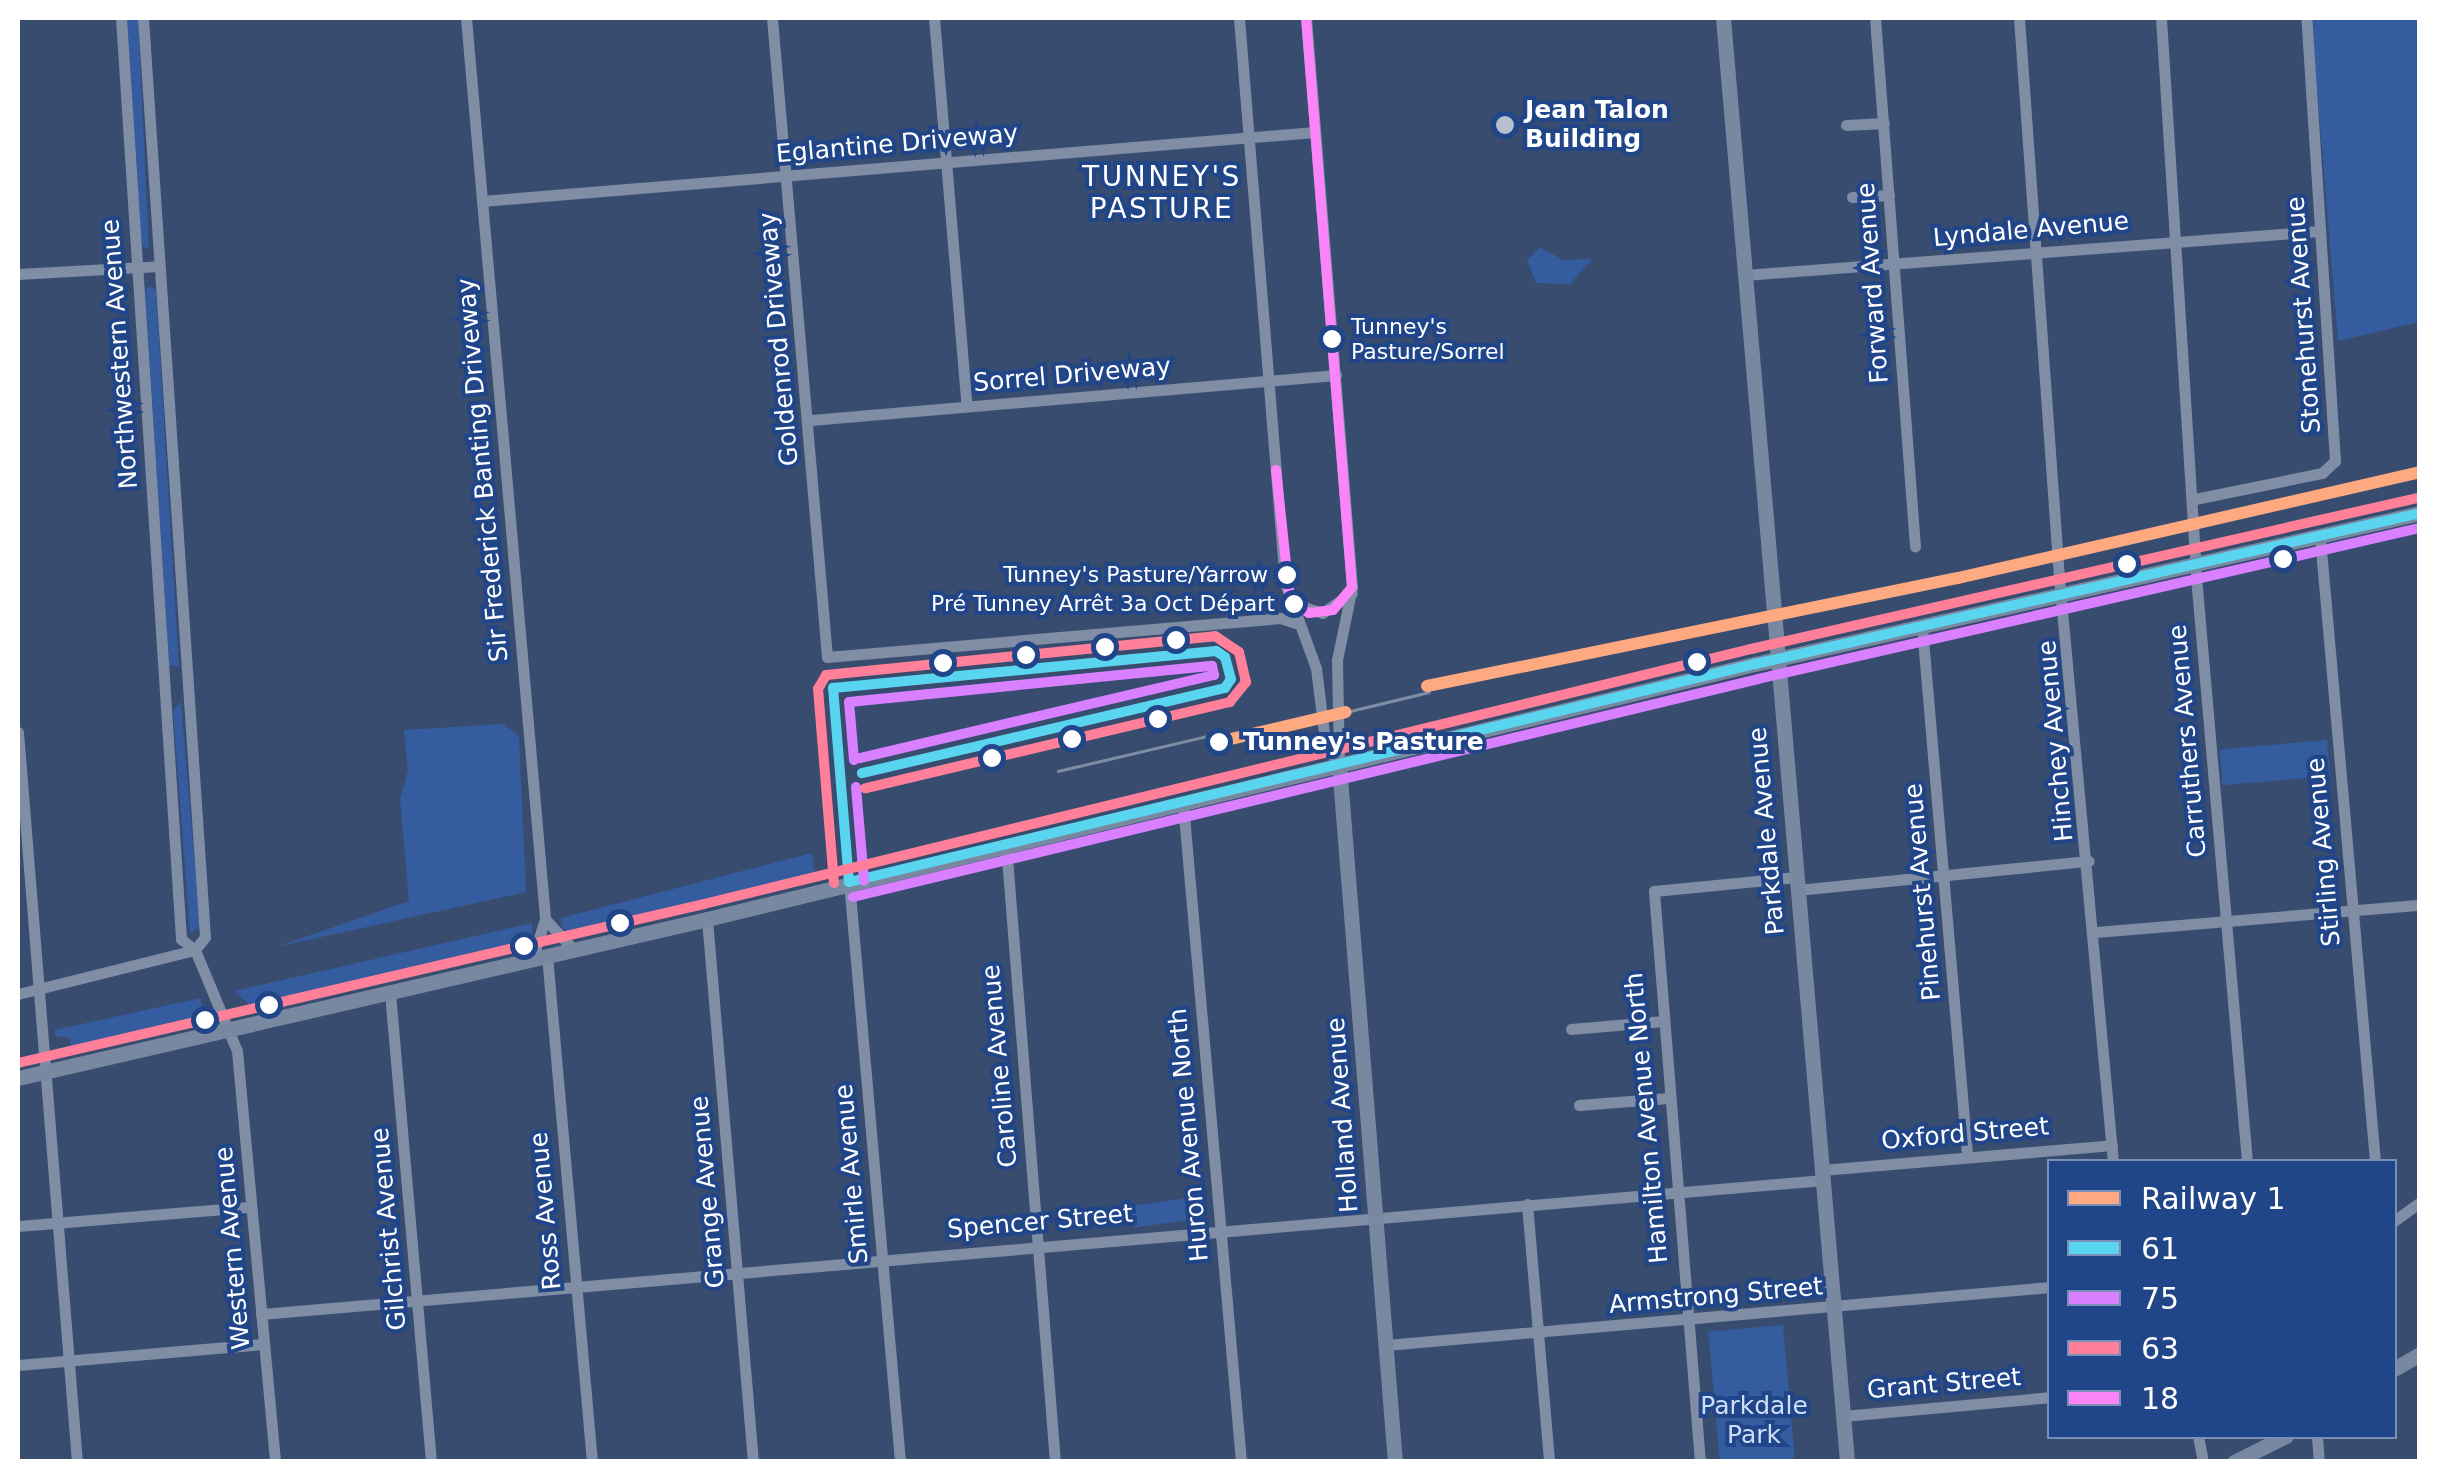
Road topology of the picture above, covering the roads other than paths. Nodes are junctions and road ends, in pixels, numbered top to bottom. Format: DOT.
graph roads {
  1 [pos="121,18"];
  2 [pos="142,18"];
  3 [pos="466,18"];
  4 [pos="772,18"];
  5 [pos="934,18"];
  6 [pos="1239,18"];
  7 [pos="1306,18"];
  8 [pos="1723,18"];
  9 [pos="1876,18"];
  10 [pos="2019,18"];
  11 [pos="2162,18"];
  12 [pos="2306,18"];
  13 [pos="1884,123"];
  14 [pos="1846,125"];
  15 [pos="1315,132"];
  16 [pos="1249,138"];
  17 [pos="946,163"];
  18 [pos="786,176"];
  19 [pos="1889,195"];
  20 [pos="1852,196"];
  21 [pos="482,201"];
  22 [pos="2320,232"];
  23 [pos="2176,241"];
  24 [pos="2036,252"];
  25 [pos="1894,263"];
  26 [pos="159,266"];
  27 [pos="136,267"];
  28 [pos="18,274"];
  29 [pos="1745,275"];
  30 [pos="1336,376"];
  31 [pos="1269,381"];
  32 [pos="967,407"];
  33 [pos="812,420"];
  34 [pos="2195,499"];
  35 [pos="2420,513"];
  36 [pos="2320,538"];
  37 [pos="1915,546"];
  38 [pos="2198,568"];
  39 [pos="1352,593"];
  40 [pos="2063,598"];
  41 [pos="1290,601"];
  42 [pos="1299,624"];
  43 [pos="1922,626"];
  44 [pos="1778,659"];
  45 [pos="187,686"];
  46 [pos="165,688"];
  47 [pos="18,732"];
  48 [pos="1339,765"];
  49 [pos="1183,804"];
  50 [pos="1006,846"];
  51 [pos="2089,860"];
  52 [pos="1944,874"];
  53 [pos="849,882"];
  54 [pos="1797,884"];
  55 [pos="2420,905"];
  56 [pos="2353,910"];
  57 [pos="545,919"];
  58 [pos="707,919"];
  59 [pos="2226,921"];
  60 [pos="2096,932"];
  61 [pos="195,950"];
  62 [pos="574,950"];
  63 [pos="539,958"];
  64 [pos="35,990"];
  65 [pos="390,993"];
  66 [pos="18,994"];
  67 [pos="1664,1022"];
  68 [pos="1571,1030"];
  69 [pos="232,1031"];
  70 [pos="43,1072"];
  71 [pos="18,1078"];
  72 [pos="1669,1098"];
  73 [pos="1579,1106"];
  74 [pos="2112,1145"];
  75 [pos="1967,1154"];
  76 [pos="2113,1159"];
  77 [pos="2247,1159"];
  78 [pos="2375,1159"];
  79 [pos="1822,1175"];
  80 [pos="1677,1190"];
  81 [pos="2420,1202"];
  82 [pos="1527,1204"];
  83 [pos="250,1206"];
  84 [pos="1375,1214"];
  85 [pos="2397,1219"];
  86 [pos="55,1224"];
  87 [pos="18,1226"];
  88 [pos="1220,1229"];
  89 [pos="1037,1244"];
  90 [pos="882,1258"];
  91 [pos="737,1272"];
  92 [pos="574,1286"];
  93 [pos="2047,1286"];
  94 [pos="418,1300"];
  95 [pos="1834,1308"];
  96 [pos="261,1314"];
  97 [pos="1686,1320"];
  98 [pos="1538,1334"];
  99 [pos="264,1344"];
  100 [pos="1386,1345"];
  101 [pos="2420,1354"];
  102 [pos="68,1360"];
  103 [pos="18,1365"];
  104 [pos="2397,1365"];
  105 [pos="2047,1397"];
  106 [pos="1843,1416"];
  107 [pos="2278,1439"];
  108 [pos="77,1462"];
  109 [pos="275,1462"];
  110 [pos="431,1462"];
  111 [pos="592,1462"];
  112 [pos="754,1462"];
  113 [pos="900,1462"];
  114 [pos="1055,1462"];
  115 [pos="1241,1462"];
  116 [pos="1395,1462"];
  117 [pos="1549,1462"];
  118 [pos="1700,1462"];
  119 [pos="1847,1462"];
  120 [pos="2234,1462"];
  1 -- 27 [label="street, Northwestern Avenue"];
  2 -- 26 [label="street, Northwestern Avenue"];
  3 -- 21 [label="street, Sir Frederick Banting Driveway"];
  4 -- 18 [label="street, Goldenrod Driveway"];
  5 -- 17 [label="street"];
  6 -- 16 [label="street"];
  7 -- 15 [label="street"];
  8 -- 29 [label="main road, Parkdale Avenue"];
  9 -- 13 [label="street, Forward Avenue"];
  10 -- 24 [label="street, Hinchey Avenue"];
  11 -- 23 [label="street, Carruthers Avenue"];
  12 -- 22 [label="street, Stonehurst Avenue"];
  13 -- 14 [label="street"];
  13 -- 19 [label="street, Forward Avenue"];
  15 -- 16 [label="street, Eglantine Driveway"];
  15 -- 30 [label="street"];
  16 -- 17 [label="street, Eglantine Driveway"];
  16 -- 31 [label="street"];
  17 -- 18 [label="street, Eglantine Driveway"];
  17 -- 32 [label="street"];
  18 -- 21 [label="street, Eglantine Driveway"];
  18 -- 33 [label="street, Goldenrod Driveway"];
  19 -- 20 [label="street"];
  19 -- 25 [label="street, Forward Avenue"];
  21 -- 57 [label="street, Sir Frederick Banting Driveway"];
  22 -- 23 [label="street, Lyndale Avenue"];
  22 -- 34 [label="street, Stonehurst Avenue"];
  23 -- 24 [label="street, Lyndale Avenue"];
  23 -- 34 [label="street, Carruthers Avenue"];
  24 -- 25 [label="street, Lyndale Avenue"];
  24 -- 40 [label="street, Hinchey Avenue"];
  25 -- 29 [label="street, Lyndale Avenue"];
  25 -- 37 [label="street, Forward Avenue"];
  26 -- 27 [label="street"];
  26 -- 45 [label="street, Northwestern Avenue"];
  27 -- 28 [label="street"];
  27 -- 46 [label="street, Northwestern Avenue"];
  29 -- 44 [label="main road, Parkdale Avenue"];
  30 -- 31 [label="street, Sorrel Driveway"];
  30 -- 39 [label="street"];
  31 -- 32 [label="street, Sorrel Driveway"];
  31 -- 41 [label="street"];
  32 -- 33 [label="street, Sorrel Driveway"];
  33 -- 42 [label="street, Goldenrod Driveway"];
  34 -- 38 [label="street, Carruthers Avenue"];
  35 -- 36 [label="main road"];
  36 -- 38 [label="main road"];
  36 -- 56 [label="street, Stirling Avenue"];
  38 -- 40 [label="main road"];
  38 -- 59 [label="street, Carruthers Avenue"];
  39 -- 41 [label="street"];
  39 -- 48 [label="street"];
  40 -- 43 [label="main road"];
  40 -- 51 [label="street, Hinchey Avenue"];
  41 -- 42 [label="street"];
  42 -- 48 [label="street"];
  43 -- 44 [label="main road"];
  43 -- 52 [label="street, Pinehurst Avenue"];
  44 -- 48 [label="main road"];
  44 -- 54 [label="main road, Parkdale Avenue"];
  45 -- 46 [label="street"];
  45 -- 61 [label="street, Northwestern Avenue"];
  46 -- 61 [label="street, Northwestern Avenue"];
  47 -- 64 [label="street"];
  48 -- 49 [label="main road"];
  48 -- 84 [label="main road, Holland Avenue"];
  49 -- 50 [label="main road"];
  49 -- 88 [label="street, Huron Avenue North"];
  50 -- 53 [label="main road"];
  50 -- 89 [label="street, Caroline Avenue"];
  51 -- 52 [label="street"];
  51 -- 60 [label="street, Hinchey Avenue"];
  52 -- 54 [label="street"];
  52 -- 75 [label="street, Pinehurst Avenue"];
  53 -- 58 [label="main road"];
  53 -- 90 [label="street, Smirle Avenue"];
  54 -- 67 [label="street, Hamilton Avenue North"];
  54 -- 79 [label="main road, Parkdale Avenue"];
  55 -- 56 [label="street"];
  56 -- 59 [label="street"];
  56 -- 78 [label="street, Stirling Avenue"];
  57 -- 62 [label="street"];
  57 -- 63 [label="street, Sir Frederick Banting Driveway"];
  58 -- 62 [label="main road"];
  58 -- 91 [label="street, Grange Avenue"];
  59 -- 60 [label="street"];
  59 -- 77 [label="street, Carruthers Avenue"];
  60 -- 74 [label="street, Hinchey Avenue"];
  61 -- 64 [label="street"];
  61 -- 69 [label="street, Northwestern Avenue"];
  62 -- 63 [label="main road"];
  63 -- 65 [label="main road"];
  63 -- 92 [label="street, Ross Avenue"];
  64 -- 66 [label="street"];
  64 -- 70 [label="street"];
  65 -- 69 [label="main road"];
  65 -- 94 [label="street, Gilchrist Avenue"];
  67 -- 68 [label="street"];
  67 -- 72 [label="street, Hamilton Avenue North"];
  69 -- 70 [label="main road"];
  69 -- 83 [label="street, Western Avenue"];
  70 -- 71 [label="main road"];
  70 -- 86 [label="street"];
  72 -- 73 [label="street"];
  72 -- 80 [label="street, Hamilton Avenue North"];
  74 -- 75 [label="street, Oxford Street"];
  74 -- 76 [label="street, Hinchey Avenue"];
  75 -- 79 [label="street, Oxford Street"];
  79 -- 80 [label="street, Spencer Street"];
  79 -- 95 [label="main road, Parkdale Avenue"];
  80 -- 82 [label="street, Spencer Street"];
  80 -- 97 [label="street, Hamilton Avenue North"];
  81 -- 85 [label="street"];
  82 -- 84 [label="street, Spencer Street"];
  82 -- 98 [label="street"];
  83 -- 86 [label="street"];
  83 -- 96 [label="street, Western Avenue"];
  84 -- 88 [label="street, Spencer Street"];
  84 -- 100 [label="main road, Holland Avenue"];
  86 -- 87 [label="street"];
  86 -- 102 [label="street"];
  88 -- 89 [label="street, Spencer Street"];
  88 -- 115 [label="street, Huron Avenue North"];
  89 -- 90 [label="street, Spencer Street"];
  89 -- 114 [label="street, Caroline Avenue"];
  90 -- 91 [label="street, Spencer Street"];
  90 -- 113 [label="street, Smirle Avenue"];
  91 -- 92 [label="street, Spencer Street"];
  91 -- 112 [label="street, Grange Avenue"];
  92 -- 94 [label="street, Spencer Street"];
  92 -- 111 [label="street, Ross Avenue"];
  93 -- 95 [label="street, Armstrong Street"];
  94 -- 96 [label="street, Spencer Street"];
  94 -- 110 [label="street, Gilchrist Avenue"];
  95 -- 97 [label="street, Armstrong Street"];
  95 -- 106 [label="main road, Parkdale Avenue"];
  96 -- 99 [label="street, Western Avenue"];
  97 -- 98 [label="street, Armstrong Street"];
  97 -- 118 [label="street, Hamilton Avenue North"];
  98 -- 100 [label="street, Armstrong Street"];
  98 -- 117 [label="street"];
  99 -- 102 [label="street"];
  99 -- 109 [label="street, Western Avenue"];
  100 -- 116 [label="main road, Holland Avenue"];
  101 -- 104 [label="main road"];
  102 -- 103 [label="street"];
  102 -- 108 [label="street"];
  105 -- 106 [label="street, Grant Street"];
  106 -- 119 [label="main road, Parkdale Avenue"];
  107 -- 120 [label="main road"];
}
